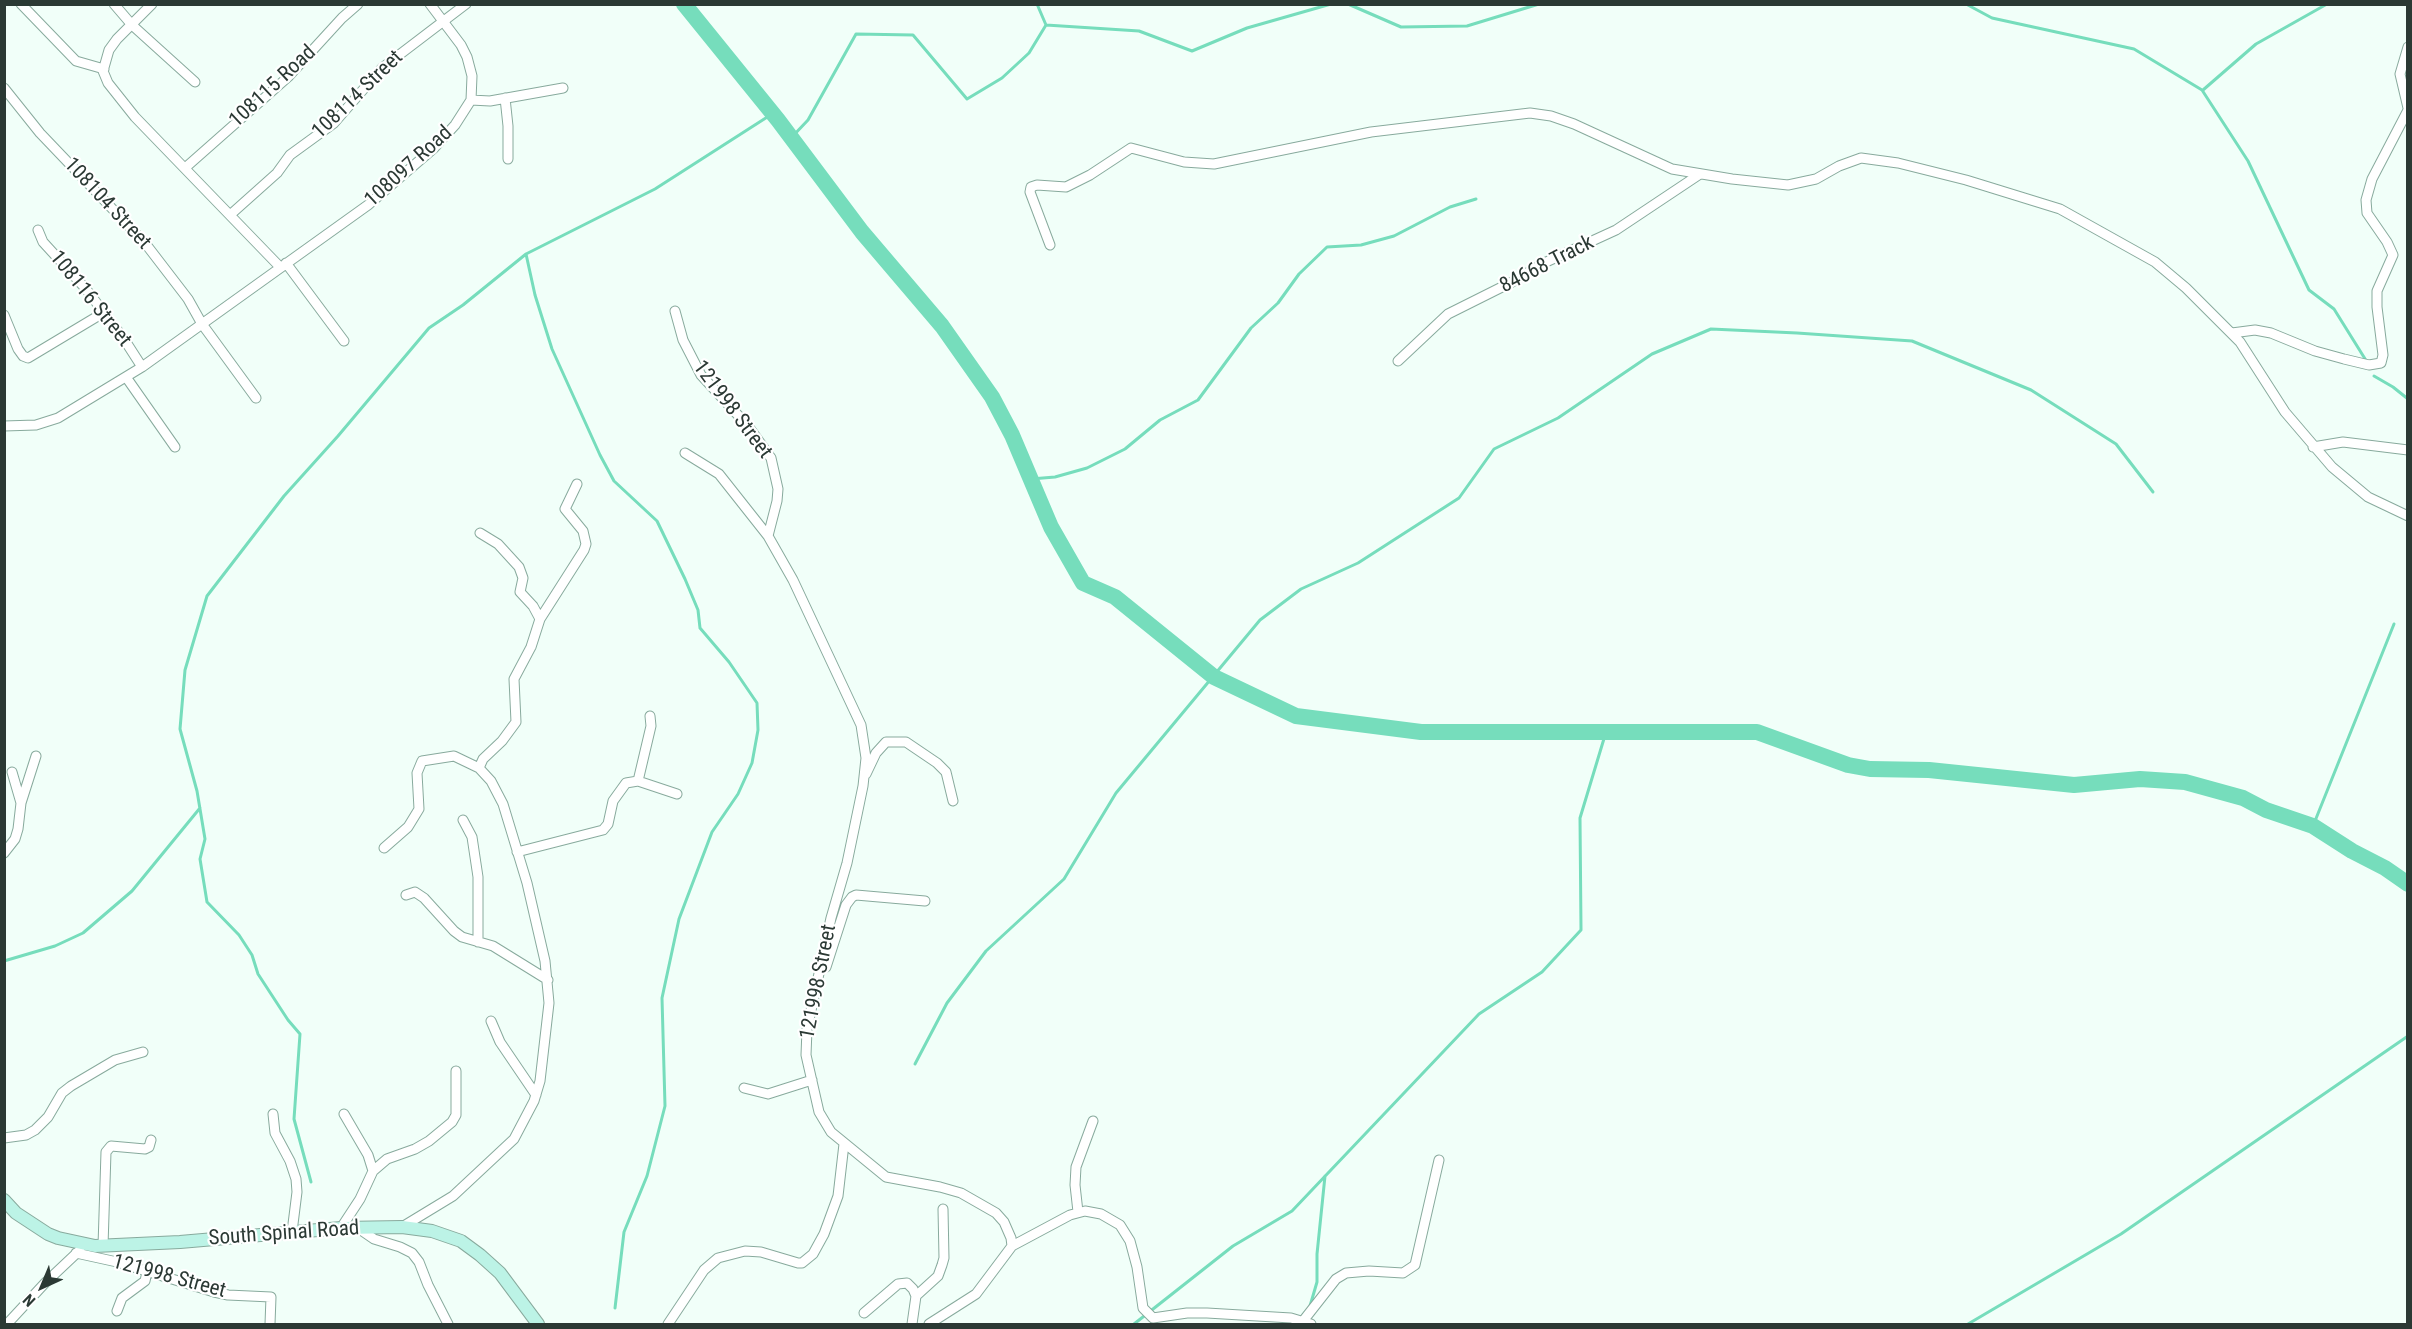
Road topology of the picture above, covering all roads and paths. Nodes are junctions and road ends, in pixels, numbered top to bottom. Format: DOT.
graph roads {
  1 [pos="21,4"];
  2 [pos="114,4"];
  3 [pos="152,4"];
  4 [pos="358,4"];
  5 [pos="430,4"];
  6 [pos="466,4"];
  7 [pos="443,21"];
  8 [pos="132,25"];
  9 [pos="2408,47"];
  10 [pos="104,69"];
  11 [pos="195,82"];
  12 [pos="4,88"];
  13 [pos="563,88"];
  14 [pos="505,98"];
  15 [pos="471,99"];
  16 [pos="2408,109"];
  17 [pos="508,159"];
  18 [pos="185,168"];
  19 [pos="1700,174"];
  20 [pos="230,215"];
  21 [pos="38,230"];
  22 [pos="1050,245"];
  23 [pos="283,265"];
  24 [pos="675,311"];
  25 [pos="103,313"];
  26 [pos="4,315"];
  27 [pos="202,324"];
  28 [pos="2232,333"];
  29 [pos="344,341"];
  30 [pos="1398,361"];
  31 [pos="142,367"];
  32 [pos="126,377"];
  33 [pos="256,398"];
  34 [pos="4,426"];
  35 [pos="175,447"];
  36 [pos="2313,447"];
  37 [pos="2408,450"];
  38 [pos="685,453"];
  39 [pos="577,484"];
  40 [pos="2408,516"];
  41 [pos="480,533"];
  42 [pos="768,536"];
  43 [pos="540,619"];
  44 [pos="650,717"];
  45 [pos="36,756"];
  46 [pos="479,768"];
  47 [pos="12,772"];
  48 [pos="864,776"];
  49 [pos="639,781"];
  50 [pos="677,794"];
  51 [pos="953,801"];
  52 [pos="21,803"];
  53 [pos="463,820"];
  54 [pos="384,848"];
  55 [pos="518,852"];
  56 [pos="4,853"];
  57 [pos="406,895"];
  58 [pos="925,901"];
  59 [pos="478,942"];
  60 [pos="548,980"];
  61 [pos="817,984"];
  62 [pos="491,1021"];
  63 [pos="143,1052"];
  64 [pos="456,1071"];
  65 [pos="812,1080"];
  66 [pos="744,1088"];
  67 [pos="536,1095"];
  68 [pos="273,1114"];
  69 [pos="344,1114"];
  70 [pos="1093,1121"];
  71 [pos="4,1138"];
  72 [pos="151,1140"];
  73 [pos="844,1144"];
  74 [pos="1439,1160"];
  75 [pos="373,1171"];
  76 [pos="4,1200"];
  77 [pos="943,1209"];
  78 [pos="1078,1212"];
  79 [pos="402,1227"];
  80 [pos="341,1228"];
  81 [pos="358,1228"];
  82 [pos="292,1232"];
  83 [pos="86,1245"];
  84 [pos="103,1246"];
  85 [pos="1012,1246"];
  86 [pos="76,1253"];
  87 [pos="147,1272"];
  88 [pos="916,1296"];
  89 [pos="117,1311"];
  90 [pos="864,1313"];
  91 [pos="1307,1323"];
  92 [pos="7,1324"];
  93 [pos="270,1324"];
  94 [pos="448,1324"];
  95 [pos="538,1324"];
  96 [pos="668,1324"];
  97 [pos="912,1324"];
  98 [pos="929,1324"];
  1 -- 10 [label="street"];
  2 -- 8 [label="street"];
  3 -- 8 [label="street"];
  4 -- 18 [label="street, 108115 Road"];
  5 -- 7 [label="street"];
  6 -- 7 [label="street, 108114 Street"];
  7 -- 15 [label="street"];
  7 -- 20 [label="street, 108114 Street"];
  8 -- 10 [label="street"];
  8 -- 11 [label="street"];
  9 -- 16 [label="street"];
  10 -- 18 [label="street"];
  12 -- 27 [label="street, 108104 Street"];
  13 -- 14 [label="street"];
  14 -- 15 [label="street"];
  14 -- 17 [label="street"];
  15 -- 23 [label="street, 108097 Road"];
  16 -- 28 [label="street"];
  18 -- 20 [label="street"];
  19 -- 22 [label="street"];
  19 -- 28 [label="street"];
  19 -- 30 [label="street, 84668 Track"];
  20 -- 23 [label="street"];
  21 -- 25 [label="street, 108116 Street"];
  23 -- 27 [label="street, 108097 Road"];
  23 -- 29 [label="street"];
  24 -- 42 [label="street, 121998 Street"];
  25 -- 26 [label="street"];
  25 -- 31 [label="street, 108116 Street"];
  27 -- 31 [label="street, 108097 Road"];
  27 -- 33 [label="street, 108104 Street"];
  28 -- 36 [label="street"];
  31 -- 32 [label="street, 108097 Road"];
  32 -- 34 [label="street, 108097 Road"];
  32 -- 35 [label="street"];
  36 -- 37 [label="street"];
  36 -- 40 [label="street"];
  38 -- 42 [label="street"];
  39 -- 43 [label="street"];
  41 -- 43 [label="street"];
  42 -- 48 [label="street, 121998 Street"];
  43 -- 46 [label="street"];
  44 -- 49 [label="street"];
  45 -- 52 [label="street"];
  46 -- 54 [label="street"];
  46 -- 55 [label="street"];
  47 -- 52 [label="street"];
  48 -- 51 [label="street, 121998 Street"];
  48 -- 61 [label="street, 121998 Street"];
  49 -- 50 [label="street"];
  49 -- 55 [label="street"];
  52 -- 56 [label="street"];
  53 -- 59 [label="street"];
  55 -- 60 [label="street"];
  57 -- 59 [label="street"];
  58 -- 61 [label="street"];
  59 -- 60 [label="street"];
  60 -- 67 [label="street"];
  61 -- 65 [label="street, 121998 Street"];
  62 -- 67 [label="street"];
  63 -- 71 [label="street"];
  64 -- 75 [label="street"];
  65 -- 66 [label="street"];
  65 -- 73 [label="street, 121998 Street"];
  67 -- 79 [label="street"];
  68 -- 82 [label="street"];
  69 -- 75 [label="street"];
  70 -- 78 [label="street"];
  72 -- 84 [label="street"];
  73 -- 85 [label="street, 121998 Street"];
  73 -- 96 [label="street"];
  74 -- 91 [label="street"];
  75 -- 80 [label="street"];
  76 -- 83 [label="street, South Spinal Road"];
  77 -- 88 [label="street"];
  78 -- 85 [label="street"];
  78 -- 91 [label="street"];
  79 -- 81 [label="street, South Spinal Road"];
  79 -- 95 [label="street, South Spinal Road"];
  80 -- 81 [label="street, South Spinal Road"];
  80 -- 82 [label="street, South Spinal Road"];
  81 -- 94 [label="street"];
  82 -- 84 [label="street, South Spinal Road"];
  83 -- 84 [label="street, South Spinal Road"];
  83 -- 86 [label="street, 121998 Street"];
  85 -- 98 [label="street"];
  86 -- 87 [label="street, 121998 Street"];
  86 -- 92 [label="street, 121998 Street"];
  87 -- 89 [label="street"];
  87 -- 93 [label="street, 121998 Street"];
  88 -- 90 [label="street"];
  88 -- 97 [label="street"];
}
